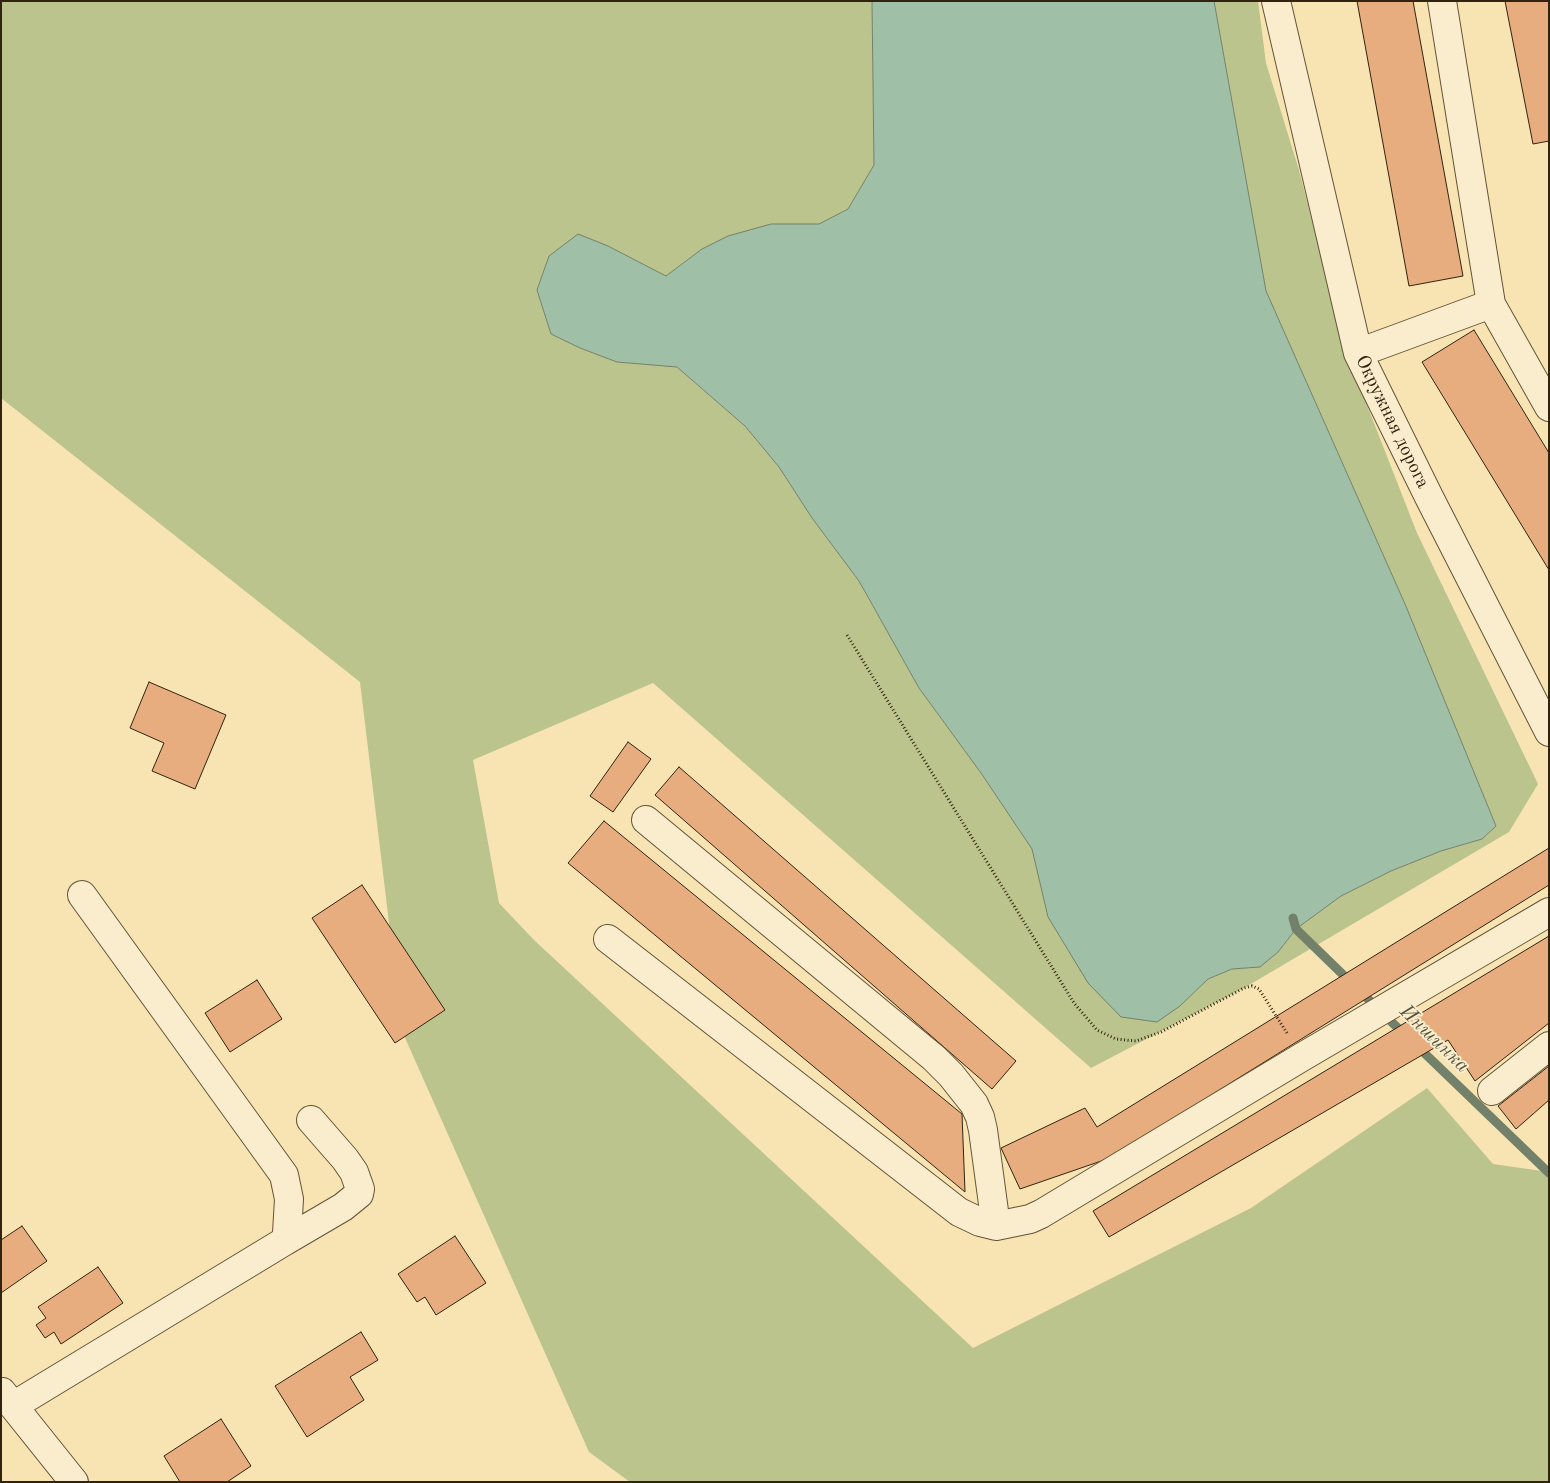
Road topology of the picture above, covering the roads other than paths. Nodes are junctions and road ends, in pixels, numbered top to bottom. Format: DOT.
graph roads {
  1 [pos="1276,1"];
  2 [pos="1442,1"];
  3 [pos="1492,304"];
  4 [pos="1358,353"];
  5 [pos="1549,407"];
  6 [pos="1549,732"];
  7 [pos="646,820"];
  8 [pos="82,895"];
  9 [pos="1549,912"];
  10 [pos="608,939"];
  11 [pos="1549,1046"];
  12 [pos="1492,1091"];
  13 [pos="311,1120"];
  14 [pos="996,1226"];
  15 [pos="285,1241"];
  16 [pos="5,1398"];
  17 [pos="74,1482"];
  1 -- 4 [label="street, Окружная дорога"];
  2 -- 3 [label="street"];
  3 -- 4 [label="street"];
  3 -- 5 [label="street"];
  4 -- 6 [label="street, Окружная дорога"];
  7 -- 14 [label="street"];
  8 -- 15 [label="street"];
  9 -- 14 [label="street"];
  10 -- 14 [label="street"];
  11 -- 12 [label="street"];
  13 -- 15 [label="street"];
  15 -- 16 [label="street"];
  16 -- 17 [label="street"];
}
